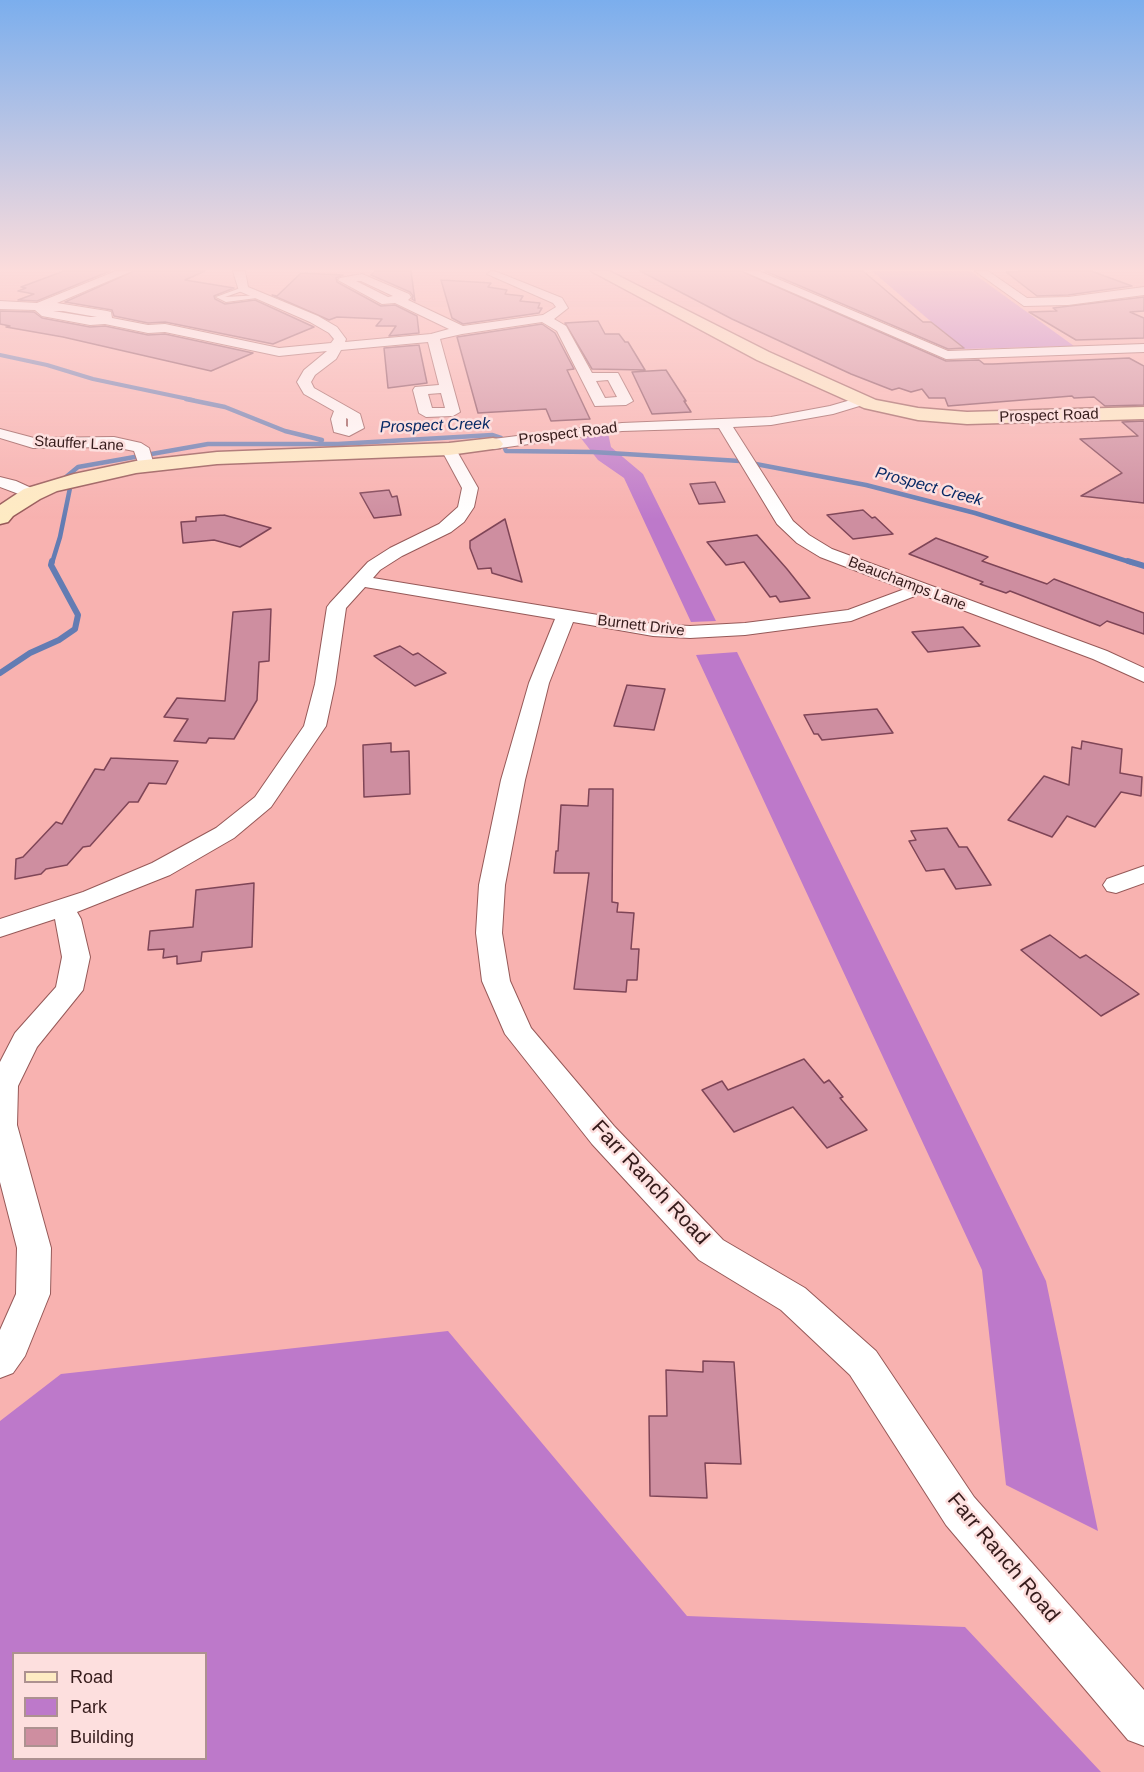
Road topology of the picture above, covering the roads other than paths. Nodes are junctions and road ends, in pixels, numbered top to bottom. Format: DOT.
graph roads {
  1 [pos="240,354"];
  2 [pos="276,354"];
  3 [pos="332,354"];
  4 [pos="438,354"];
  5 [pos="575,354"];
  6 [pos="759,354"];
  7 [pos="940,354"];
  8 [pos="1003,354"];
  9 [pos="587,377"];
  10 [pos="446,388"];
  11 [pos="861,401"];
  12 [pos="835,409"];
  13 [pos="897,410"];
  14 [pos="1144,413"];
  15 [pos="724,424"];
  16 [pos="0,433"];
  17 [pos="351,443"];
  18 [pos="493,444"];
  19 [pos="449,449"];
  20 [pos="145,459"];
  21 [pos="0,482"];
  22 [pos="41,491"];
  23 [pos="0,517"];
  24 [pos="360,581"];
  25 [pos="918,587"];
  26 [pos="566,617"];
  27 [pos="1144,676"];
  28 [pos="1144,874"];
  29 [pos="1116,885"];
  30 [pos="62,908"];
  31 [pos="0,928"];
  32 [pos="0,1361"];
  33 [pos="1144,1724"];
  1 -- 2 [label="street"];
  3 -- 17 [label="street"];
  4 -- 10 [label="street"];
  5 -- 9 [label="street"];
  6 -- 11 [label="main road"];
  7 -- 8 [label="street"];
  11 -- 12 [label="street, Prospect Road"];
  11 -- 13 [label="main road, Prospect Road"];
  12 -- 13 [label="main road"];
  12 -- 15 [label="street, Prospect Road"];
  13 -- 14 [label="main road, Prospect Road"];
  15 -- 18 [label="street, Prospect Road"];
  15 -- 25 [label="street, Beauchamps Lane"];
  16 -- 20 [label="street, Stauffer Lane"];
  17 -- 19 [label="main road, Prospect Road"];
  17 -- 20 [label="main road, Prospect Road"];
  18 -- 19 [label="main road, Prospect Road"];
  19 -- 24 [label="street"];
  20 -- 22 [label="main road, Prospect Road"];
  21 -- 22 [label="street"];
  22 -- 23 [label="main road, Prospect Road"];
  24 -- 26 [label="street, Burnett Drive"];
  24 -- 30 [label="street"];
  25 -- 26 [label="street, Burnett Drive"];
  25 -- 27 [label="street, Beauchamps Lane"];
  26 -- 33 [label="street, Farr Ranch Road"];
  28 -- 29 [label="street"];
  30 -- 31 [label="street"];
  30 -- 32 [label="street"];
}
